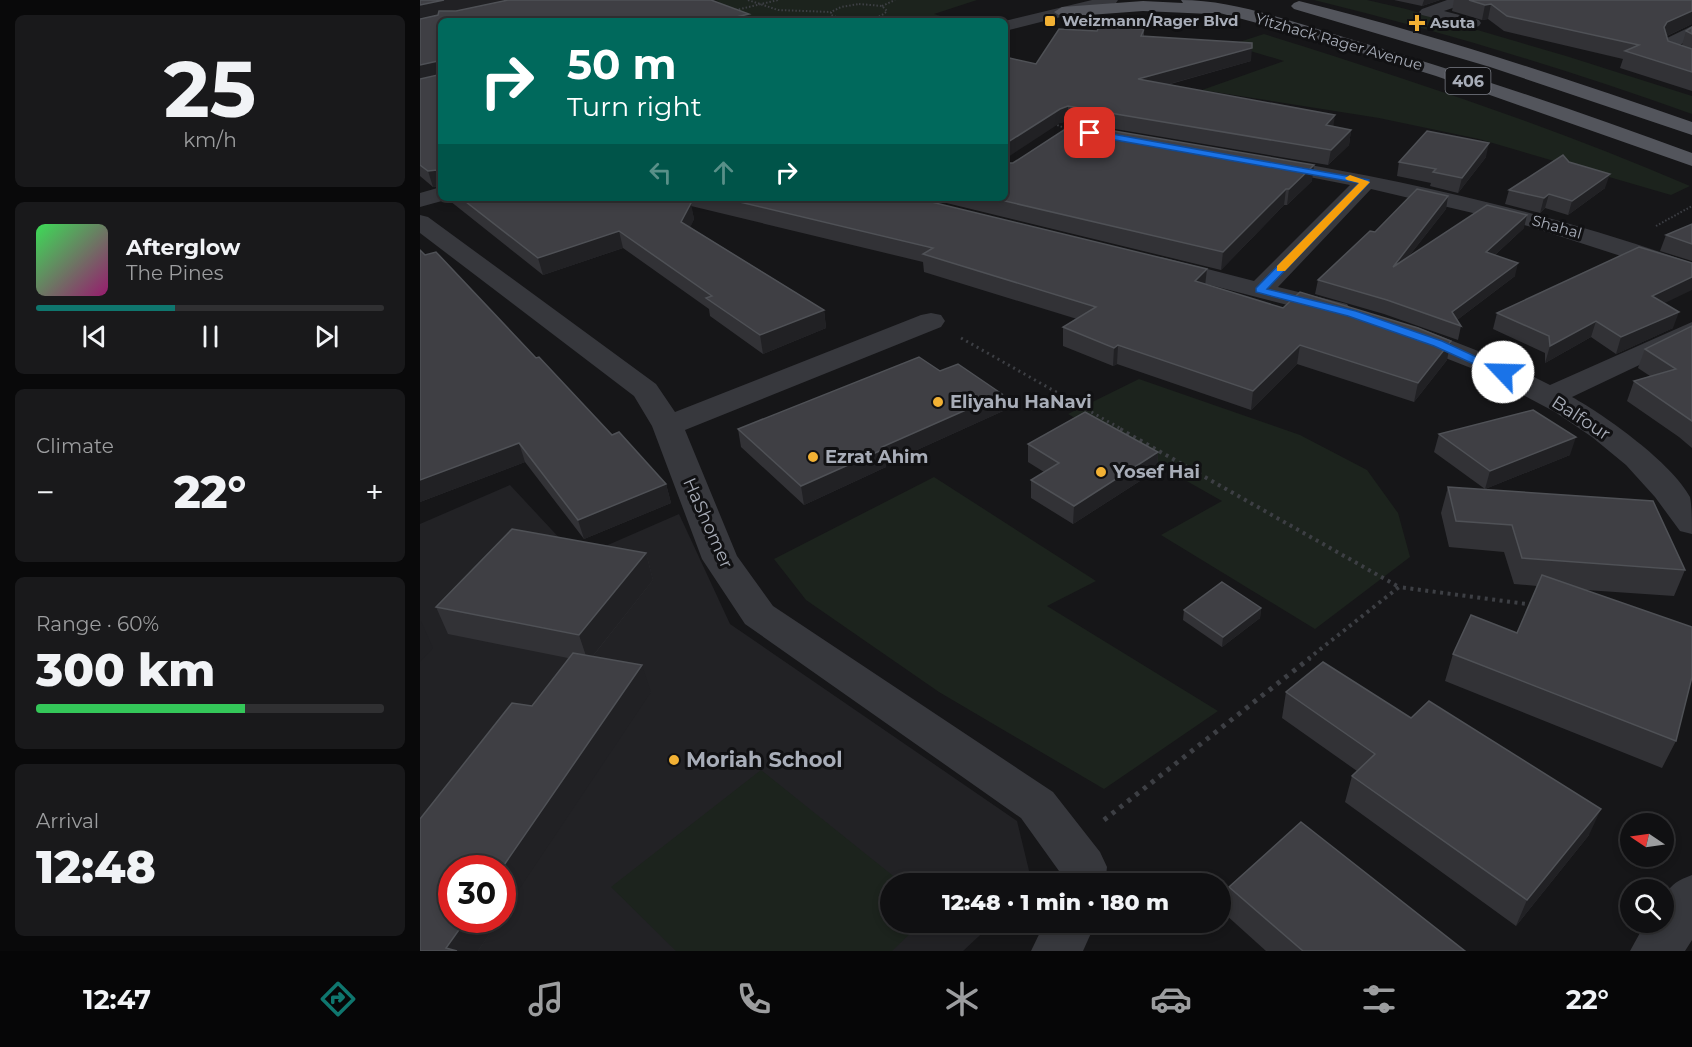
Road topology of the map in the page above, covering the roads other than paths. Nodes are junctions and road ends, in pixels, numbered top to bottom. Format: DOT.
graph roads {
  1 [pos="1083,0"];
  2 [pos="1111,0"];
  3 [pos="1188,0"];
  4 [pos="1278,0"];
  5 [pos="1462,0"];
  6 [pos="1062,12"];
  7 [pos="1240,13"];
  8 [pos="1473,23"];
  9 [pos="1008,25"];
  10 [pos="1692,31"];
  11 [pos="1692,60"];
  12 [pos="1692,129"];
  13 [pos="1692,160"];
  14 [pos="1254,161"];
  15 [pos="1366,182"];
  16 [pos="438,195"];
  17 [pos="420,200"];
  18 [pos="420,222"];
  19 [pos="1140,260"];
  20 [pos="1692,271"];
  21 [pos="1260,290"];
  22 [pos="931,321"];
  23 [pos="1692,330"];
  24 [pos="1549,397"];
  25 [pos="668,426"];
  26 [pos="1692,523"];
  27 [pos="1075,866"];
  28 [pos="1692,897"];
  29 [pos="1066,933"];
  30 [pos="1057,951"];
  31 [pos="1656,951"];
  1 -- 6 [label="main road"];
  2 -- 6 [label="street"];
  3 -- 7 [label="main road, Yitzhack Rager Avenue / 406"];
  4 -- 12 [label="main road, Yitzhack Rager Avenue / 406"];
  5 -- 8 [label="street"];
  6 -- 7 [label="main road"];
  6 -- 9 [label="street"];
  7 -- 13 [label="main road, Yitzhack Rager Avenue / 406"];
  10 -- 11 [label="street"];
  14 -- 15 [label="street, Shahal"];
  15 -- 20 [label="street, Shahal"];
  15 -- 21 [label="street"];
  16 -- 17 [label="street"];
  18 -- 25 [label="street, HaShomer"];
  19 -- 21 [label="street, Balfour"];
  21 -- 24 [label="street, Balfour"];
  22 -- 25 [label="street"];
  23 -- 24 [label="street"];
  24 -- 26 [label="street, Balfour"];
  25 -- 27 [label="street, HaShomer"];
  28 -- 31 [label="street"];
  29 -- 30 [label="street"];
}
